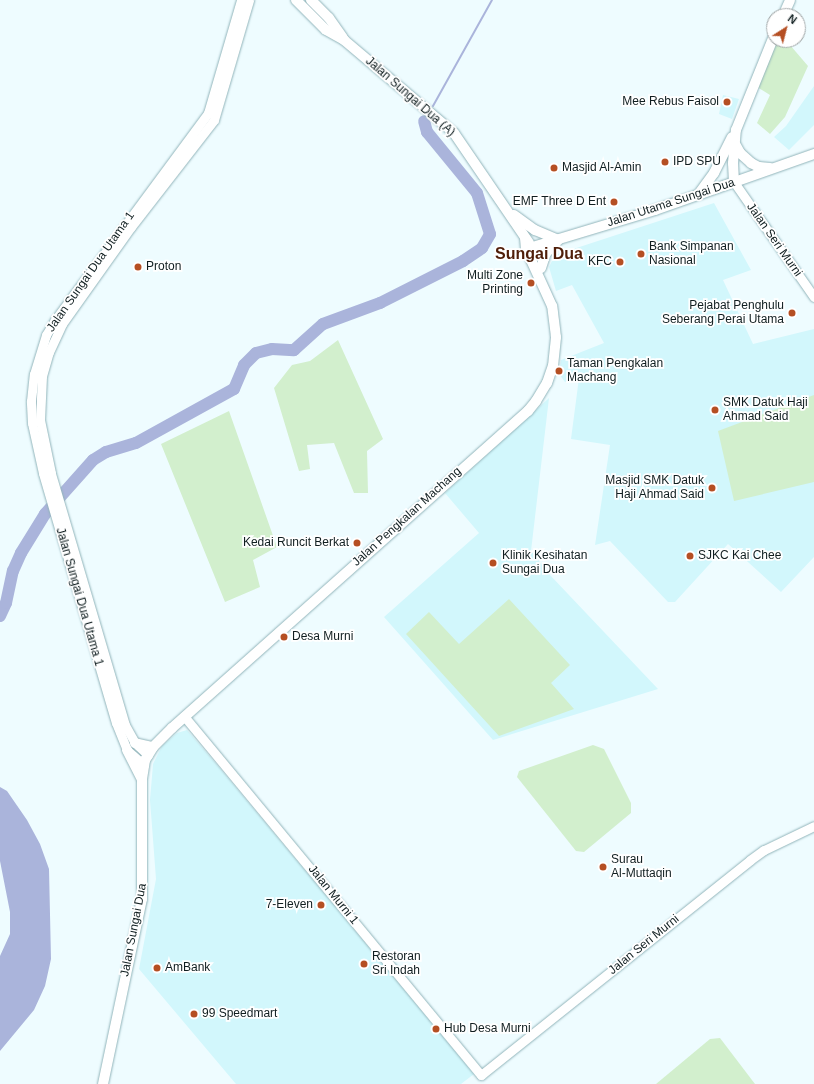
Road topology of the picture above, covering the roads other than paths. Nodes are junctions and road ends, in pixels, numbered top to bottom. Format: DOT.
graph roads {
  1 [pos="241,0"];
  2 [pos="249,0"];
  3 [pos="296,0"];
  4 [pos="310,0"];
  5 [pos="344,40"];
  6 [pos="769,48"];
  7 [pos="736,130"];
  8 [pos="734,142"];
  9 [pos="814,154"];
  10 [pos="770,168"];
  11 [pos="734,182"];
  12 [pos="698,195"];
  13 [pos="510,212"];
  14 [pos="558,240"];
  15 [pos="530,248"];
  16 [pos="541,268"];
  17 [pos="543,282"];
  18 [pos="814,297"];
  19 [pos="47,473"];
  20 [pos="184,716"];
  21 [pos="131,747"];
  22 [pos="150,751"];
  23 [pos="144,765"];
  24 [pos="142,779"];
  25 [pos="814,826"];
  26 [pos="481,1075"];
  27 [pos="103,1084"];
  1 -- 19 [label="street, Jalan Sungai Dua Utama 1"];
  2 -- 19 [label="street, Jalan Sungai Dua Utama 1"];
  3 -- 5 [label="main road, Jalan Sungai Dua (A)"];
  4 -- 5 [label="main road, Jalan Sungai Dua (A)"];
  5 -- 13 [label="main road, Jalan Sungai Dua (A)"];
  6 -- 7 [label="main road"];
  7 -- 8 [label="main road"];
  7 -- 12 [label="main road"];
  8 -- 10 [label="main road"];
  8 -- 11 [label="main road"];
  9 -- 10 [label="main road, Jalan Utama Sungai Dua"];
  10 -- 11 [label="main road, Jalan Utama Sungai Dua"];
  11 -- 12 [label="main road, Jalan Utama Sungai Dua"];
  11 -- 18 [label="street, Jalan Seri Murni"];
  12 -- 14 [label="main road, Jalan Utama Sungai Dua"];
  13 -- 14 [label="main road"];
  13 -- 15 [label="main road, Jalan Sungai Dua (A)"];
  14 -- 15 [label="main road, Jalan Utama Sungai Dua"];
  14 -- 16 [label="main road"];
  15 -- 16 [label="main road, Jalan Pengkalan Machang"];
  15 -- 17 [label="main road, Jalan Pengkalan Machang"];
  16 -- 17 [label="main road, Jalan Pengkalan Machang"];
  17 -- 20 [label="main road, Jalan Pengkalan Machang"];
  19 -- 21 [label="street, Jalan Sungai Dua Utama 1"];
  20 -- 22 [label="main road, Jalan Sungai Dua"];
  20 -- 26 [label="street, Jalan Murni 1"];
  21 -- 22 [label="main road"];
  21 -- 23 [label="street, Jalan Sungai Dua Utama 1"];
  21 -- 24 [label="main road"];
  22 -- 23 [label="main road, Jalan Sungai Dua"];
  23 -- 24 [label="main road, Jalan Sungai Dua"];
  24 -- 27 [label="main road, Jalan Sungai Dua"];
  25 -- 26 [label="street, Jalan Seri Murni"];
}
